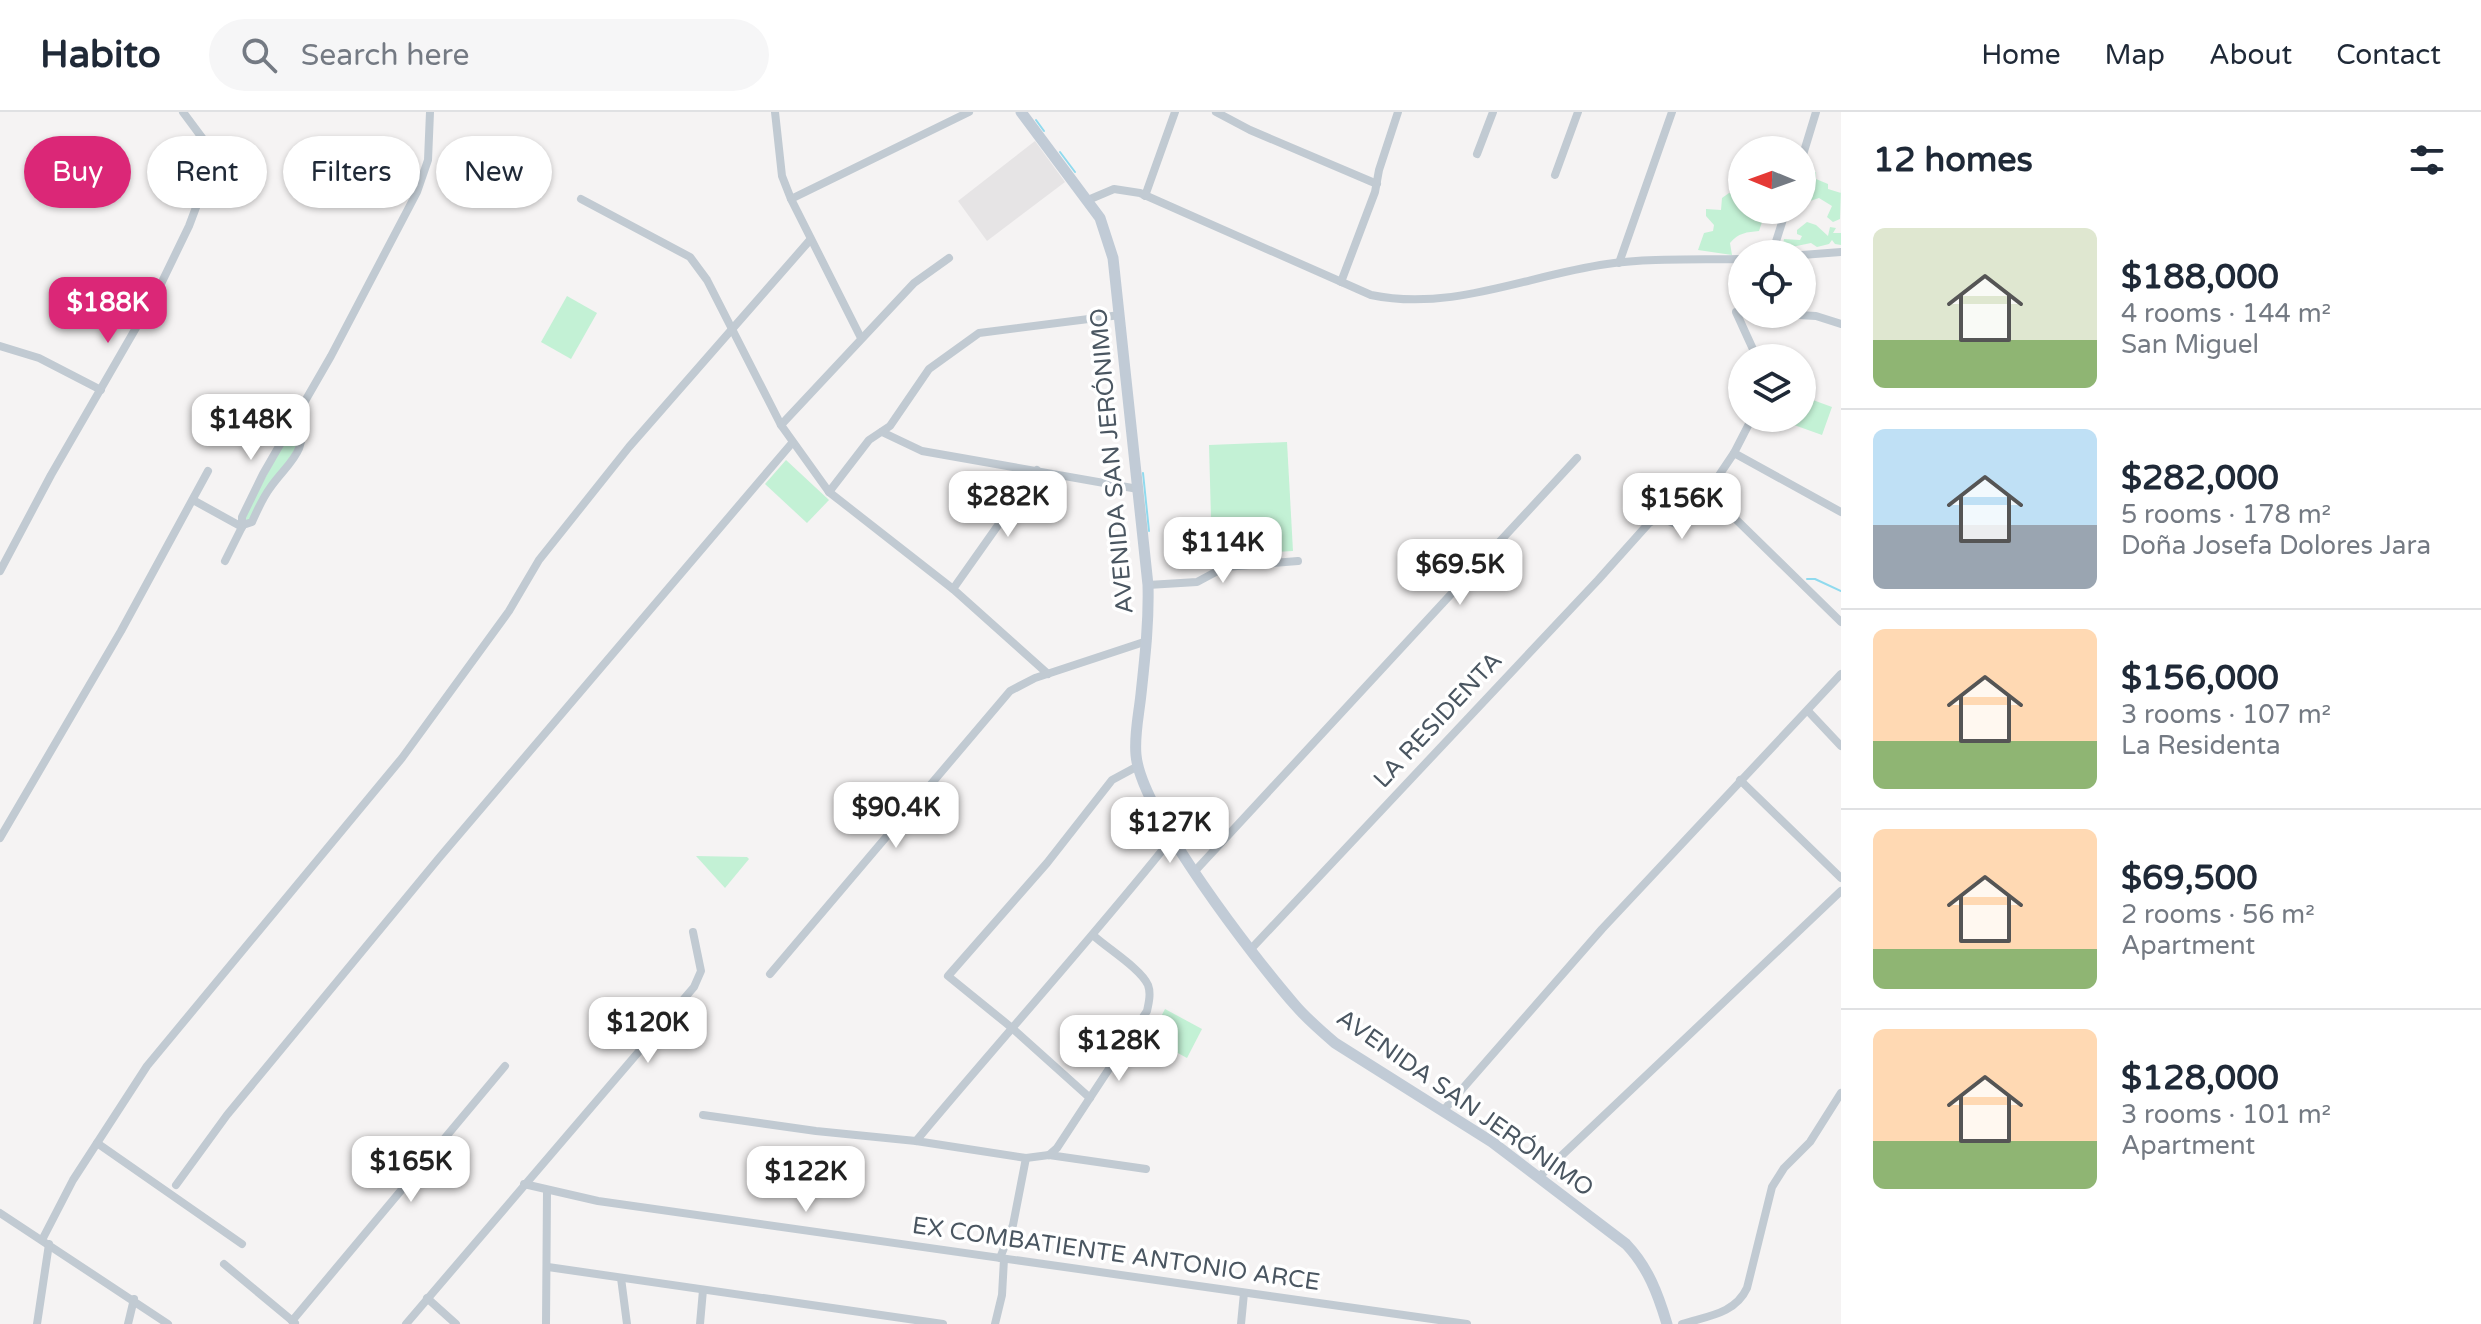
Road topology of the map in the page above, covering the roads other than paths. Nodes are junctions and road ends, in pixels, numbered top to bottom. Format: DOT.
graph roads {
  1 [pos="183,112"];
  2 [pos="430,112"];
  3 [pos="775,112"];
  4 [pos="969,112"];
  5 [pos="1021,112"];
  6 [pos="1175,112"];
  7 [pos="1216,112"];
  8 [pos="1398,112"];
  9 [pos="1493,112"];
  10 [pos="1578,112"];
  11 [pos="1672,112"];
  12 [pos="1816,112"];
  13 [pos="1809,136"];
  14 [pos="1477,154"];
  15 [pos="1555,175"];
  16 [pos="1377,184"];
  17 [pos="1145,196"];
  18 [pos="581,199"];
  19 [pos="791,199"];
  20 [pos="1088,200"];
  21 [pos="810,240"];
  22 [pos="1841,252"];
  23 [pos="1816,254"];
  24 [pos="949,258"];
  25 [pos="1728,259"];
  26 [pos="1619,263"];
  27 [pos="1341,282"];
  28 [pos="1120,315"];
  29 [pos="1816,316"];
  30 [pos="1841,324"];
  31 [pos="733,329"];
  32 [pos="861,338"];
  33 [pos="0,346"];
  34 [pos="101,390"];
  35 [pos="298,416"];
  36 [pos="781,425"];
  37 [pos="882,432"];
  38 [pos="1745,432"];
  39 [pos="792,443"];
  40 [pos="1734,453"];
  41 [pos="1577,458"];
  42 [pos="1037,470"];
  43 [pos="208,471"];
  44 [pos="1138,489"];
  45 [pos="829,492"];
  46 [pos="1709,493"];
  47 [pos="193,500"];
  48 [pos="1841,512"];
  49 [pos="243,526"];
  50 [pos="225,561"];
  51 [pos="1298,561"];
  52 [pos="0,571"];
  53 [pos="1148,585"];
  54 [pos="953,589"];
  55 [pos="1841,622"];
  56 [pos="1147,641"];
  57 [pos="1048,674"];
  58 [pos="1841,674"];
  59 [pos="1808,711"];
  60 [pos="1841,746"];
  61 [pos="1138,766"];
  62 [pos="1740,780"];
  63 [pos="1173,837"];
  64 [pos="0,838"];
  65 [pos="1195,871"];
  66 [pos="1841,878"];
  67 [pos="1841,891"];
  68 [pos="693,932"];
  69 [pos="1094,936"];
  70 [pos="1251,949"];
  71 [pos="770,974"];
  72 [pos="1012,1028"];
  73 [pos="505,1066"];
  74 [pos="1841,1093"];
  75 [pos="1090,1098"];
  76 [pos="1443,1111"];
  77 [pos="703,1115"];
  78 [pos="916,1141"];
  79 [pos="97,1143"];
  80 [pos="1049,1155"];
  81 [pos="1026,1158"];
  82 [pos="1146,1169"];
  83 [pos="1539,1177"];
  84 [pos="524,1184"];
  85 [pos="176,1185"];
  86 [pos="547,1191"];
  87 [pos="0,1213"];
  88 [pos="46,1242"];
  89 [pos="242,1244"];
  90 [pos="1002,1258"];
  91 [pos="224,1264"];
  92 [pos="548,1267"];
  93 [pos="621,1278"];
  94 [pos="703,1290"];
  95 [pos="1244,1293"];
  96 [pos="427,1298"];
  97 [pos="134,1299"];
  98 [pos="873,1313"];
  99 [pos="294,1322"];
  100 [pos="37,1324"];
  101 [pos="128,1324"];
  102 [pos="168,1324"];
  103 [pos="406,1324"];
  104 [pos="456,1324"];
  105 [pos="546,1324"];
  106 [pos="627,1324"];
  107 [pos="700,1324"];
  108 [pos="871,1324"];
  109 [pos="943,1324"];
  110 [pos="995,1324"];
  111 [pos="1241,1324"];
  112 [pos="1467,1324"];
  113 [pos="1667,1324"];
  114 [pos="1682,1324"];
  1 -- 34 [label="street"];
  2 -- 35 [label="street"];
  3 -- 19 [label="street"];
  4 -- 19 [label="street"];
  5 -- 20 [label="street, AVENIDA SAN JERÓNIMO"];
  6 -- 17 [label="street"];
  7 -- 16 [label="street"];
  8 -- 16 [label="street"];
  9 -- 14 [label="street"];
  10 -- 15 [label="street"];
  11 -- 26 [label="street"];
  12 -- 13 [label="street"];
  16 -- 27 [label="street"];
  17 -- 20 [label="street"];
  17 -- 27 [label="street"];
  18 -- 31 [label="street"];
  19 -- 21 [label="street"];
  20 -- 28 [label="street, AVENIDA SAN JERÓNIMO"];
  21 -- 31 [label="street"];
  21 -- 32 [label="street"];
  22 -- 23 [label="street"];
  24 -- 32 [label="street"];
  25 -- 26 [label="street"];
  26 -- 27 [label="street"];
  28 -- 37 [label="street"];
  28 -- 44 [label="street, AVENIDA SAN JERÓNIMO"];
  29 -- 30 [label="street"];
  31 -- 36 [label="street"];
  31 -- 79 [label="street"];
  32 -- 36 [label="street"];
  33 -- 34 [label="street"];
  34 -- 52 [label="street"];
  35 -- 49 [label="street"];
  35 -- 49 [label="street"];
  36 -- 39 [label="street"];
  37 -- 42 [label="street"];
  37 -- 45 [label="street"];
  38 -- 40 [label="street, LA RESIDENTA"];
  39 -- 45 [label="street"];
  39 -- 85 [label="street"];
  40 -- 46 [label="street, LA RESIDENTA"];
  40 -- 48 [label="street"];
  41 -- 65 [label="street"];
  42 -- 44 [label="street"];
  42 -- 54 [label="street"];
  43 -- 47 [label="street"];
  44 -- 53 [label="street, AVENIDA SAN JERÓNIMO"];
  45 -- 54 [label="street"];
  46 -- 55 [label="street"];
  46 -- 70 [label="street, LA RESIDENTA"];
  47 -- 49 [label="street"];
  47 -- 64 [label="street"];
  49 -- 50 [label="street"];
  51 -- 53 [label="street"];
  53 -- 56 [label="street, AVENIDA SAN JERÓNIMO"];
  54 -- 57 [label="street"];
  56 -- 57 [label="street"];
  56 -- 61 [label="street, AVENIDA SAN JERÓNIMO"];
  57 -- 71 [label="street"];
  58 -- 59 [label="street"];
  59 -- 60 [label="street"];
  59 -- 62 [label="street"];
  61 -- 63 [label="street, AVENIDA SAN JERÓNIMO"];
  61 -- 72 [label="street"];
  62 -- 66 [label="street"];
  62 -- 76 [label="street"];
  63 -- 65 [label="street, AVENIDA SAN JERÓNIMO"];
  63 -- 69 [label="street"];
  65 -- 70 [label="street, AVENIDA SAN JERÓNIMO"];
  67 -- 83 [label="street"];
  68 -- 84 [label="street"];
  69 -- 72 [label="street"];
  69 -- 75 [label="street"];
  70 -- 76 [label="street, AVENIDA SAN JERÓNIMO"];
  72 -- 75 [label="street"];
  72 -- 78 [label="street"];
  73 -- 99 [label="street"];
  74 -- 114 [label="street"];
  75 -- 80 [label="street"];
  76 -- 83 [label="street, AVENIDA SAN JERÓNIMO"];
  77 -- 78 [label="street"];
  78 -- 81 [label="street"];
  79 -- 88 [label="street"];
  79 -- 89 [label="street"];
  80 -- 81 [label="street"];
  80 -- 82 [label="street"];
  81 -- 90 [label="street"];
  83 -- 113 [label="street, AVENIDA SAN JERÓNIMO"];
  84 -- 86 [label="street, EX COMBATIENTE ANTONIO ARCE"];
  84 -- 96 [label="street"];
  86 -- 90 [label="street, EX COMBATIENTE ANTONIO ARCE"];
  86 -- 92 [label="street"];
  87 -- 88 [label="street"];
  88 -- 97 [label="street"];
  88 -- 100 [label="street"];
  90 -- 95 [label="street, EX COMBATIENTE ANTONIO ARCE"];
  90 -- 110 [label="street"];
  91 -- 99 [label="street"];
  92 -- 93 [label="street"];
  92 -- 105 [label="street"];
  93 -- 94 [label="street"];
  93 -- 106 [label="street"];
  94 -- 98 [label="street"];
  94 -- 107 [label="street"];
  95 -- 111 [label="street"];
  95 -- 112 [label="street, EX COMBATIENTE ANTONIO ARCE"];
  96 -- 103 [label="street"];
  96 -- 104 [label="street"];
  97 -- 101 [label="street"];
  97 -- 102 [label="street"];
  98 -- 108 [label="street"];
  98 -- 109 [label="street"];
}
